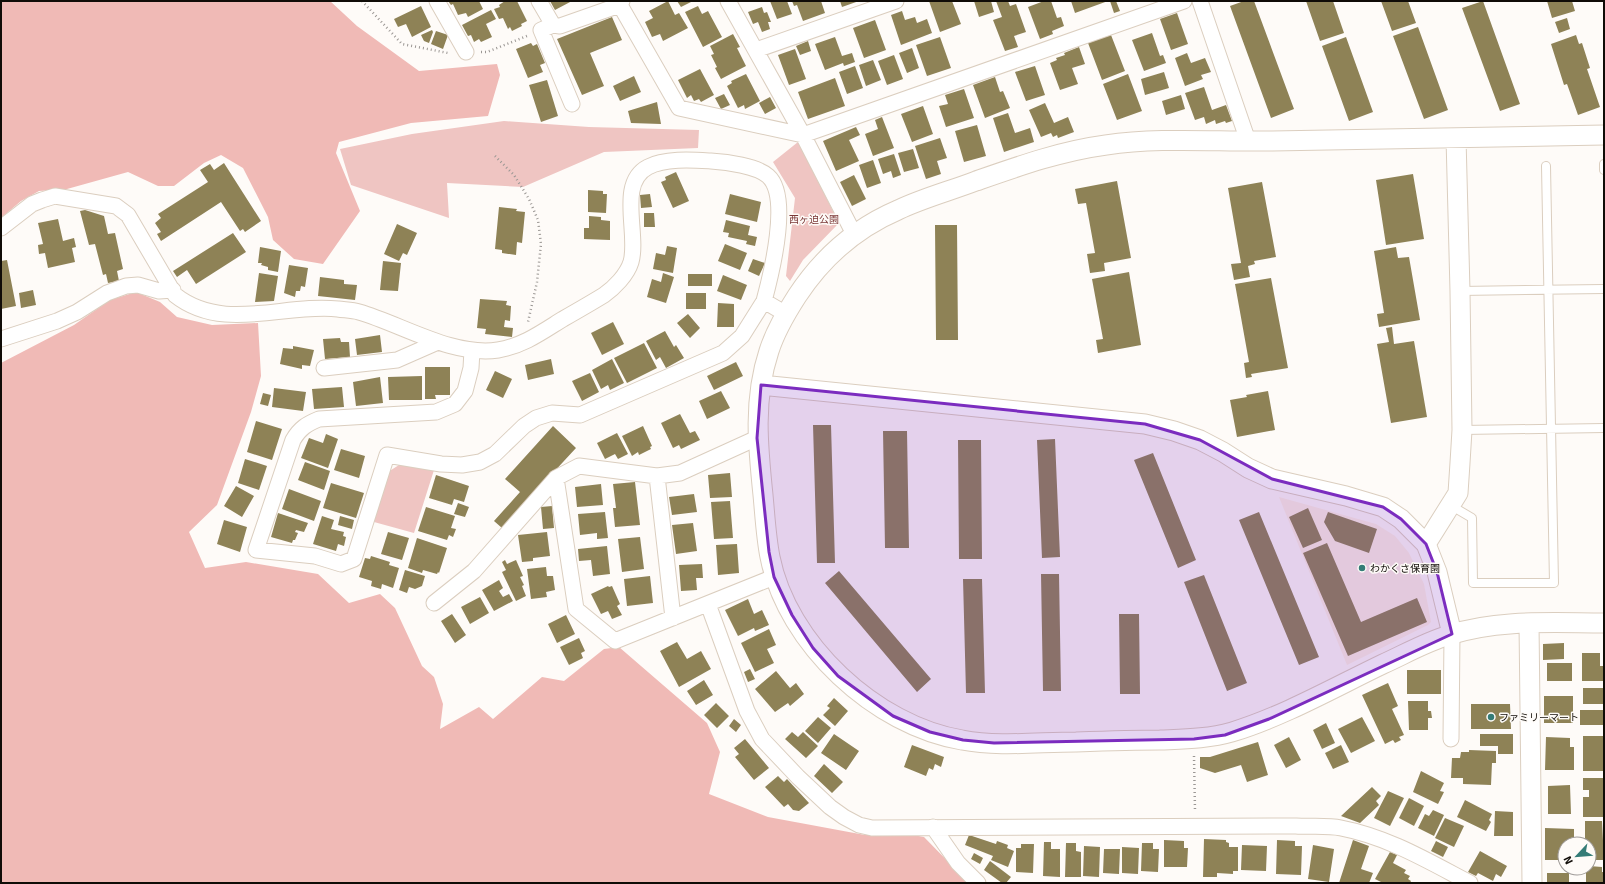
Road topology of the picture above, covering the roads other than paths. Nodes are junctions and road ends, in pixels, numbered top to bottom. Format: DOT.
graph roads {
  1 [pos="437,1"];
  2 [pos="539,1"];
  3 [pos="728,1"];
  4 [pos="896,1"];
  5 [pos="1184,1"];
  6 [pos="1200,1"];
  7 [pos="621,3"];
  8 [pos="553,26"];
  9 [pos="756,50"];
  10 [pos="466,52"];
  11 [pos="572,104"];
  12 [pos="803,134"];
  13 [pos="1604,135"];
  14 [pos="1456,138"];
  15 [pos="1248,141"];
  16 [pos="1604,164"];
  17 [pos="1546,166"];
  18 [pos="1604,170"];
  19 [pos="1,228"];
  20 [pos="854,234"];
  21 [pos="1548,289"];
  22 [pos="1604,289"];
  23 [pos="173,290"];
  24 [pos="1460,291"];
  25 [pos="764,301"];
  26 [pos="786,314"];
  27 [pos="1,339"];
  28 [pos="438,342"];
  29 [pos="472,350"];
  30 [pos="324,368"];
  31 [pos="761,385"];
  32 [pos="1604,428"];
  33 [pos="1551,429"];
  34 [pos="1462,430"];
  35 [pos="758,438"];
  36 [pos="657,476"];
  37 [pos="556,478"];
  38 [pos="1450,505"];
  39 [pos="1426,544"];
  40 [pos="774,577"];
  41 [pos="434,603"];
  42 [pos="708,604"];
  43 [pos="673,618"];
  44 [pos="1529,623"];
  45 [pos="1604,623"];
  46 [pos="1452,634"];
  47 [pos="1451,739"];
  48 [pos="933,827"];
  49 [pos="978,883"];
  50 [pos="1470,883"];
  51 [pos="1532,883"];
  1 -- 10 [label="street"];
  2 -- 8 [label="street"];
  3 -- 9 [label="street"];
  4 -- 9 [label="street"];
  5 -- 12 [label="street"];
  6 -- 15 [label="street"];
  7 -- 8 [label="street"];
  7 -- 12 [label="street"];
  8 -- 11 [label="street"];
  9 -- 12 [label="street"];
  12 -- 20 [label="street"];
  13 -- 14 [label="street"];
  14 -- 15 [label="street"];
  14 -- 24 [label="street"];
  15 -- 20 [label="street"];
  16 -- 18 [label="lane"];
  17 -- 21 [label="lane"];
  19 -- 23 [label="street"];
  20 -- 26 [label="street"];
  21 -- 22 [label="lane"];
  21 -- 24 [label="lane"];
  21 -- 33 [label="lane"];
  23 -- 27 [label="street"];
  23 -- 28 [label="street"];
  24 -- 34 [label="street"];
  25 -- 26 [label="street"];
  25 -- 29 [label="street"];
  25 -- 29 [label="street"];
  26 -- 31 [label="street"];
  28 -- 29 [label="street"];
  28 -- 30 [label="street"];
  31 -- 35 [label="street"];
  31 -- 39 [label="street"];
  32 -- 33 [label="lane"];
  33 -- 34 [label="lane"];
  33 -- 38 [label="lane"];
  34 -- 38 [label="street"];
  35 -- 36 [label="street"];
  35 -- 40 [label="street"];
  36 -- 37 [label="street"];
  36 -- 43 [label="street"];
  37 -- 41 [label="street"];
  37 -- 43 [label="street"];
  38 -- 39 [label="street"];
  39 -- 46 [label="street"];
  40 -- 42 [label="street"];
  40 -- 46 [label="street"];
  42 -- 43 [label="street"];
  42 -- 48 [label="street"];
  44 -- 45 [label="street"];
  44 -- 46 [label="street"];
  44 -- 51 [label="street"];
  46 -- 47 [label="street"];
  48 -- 49 [label="street"];
  48 -- 50 [label="street"];
}
